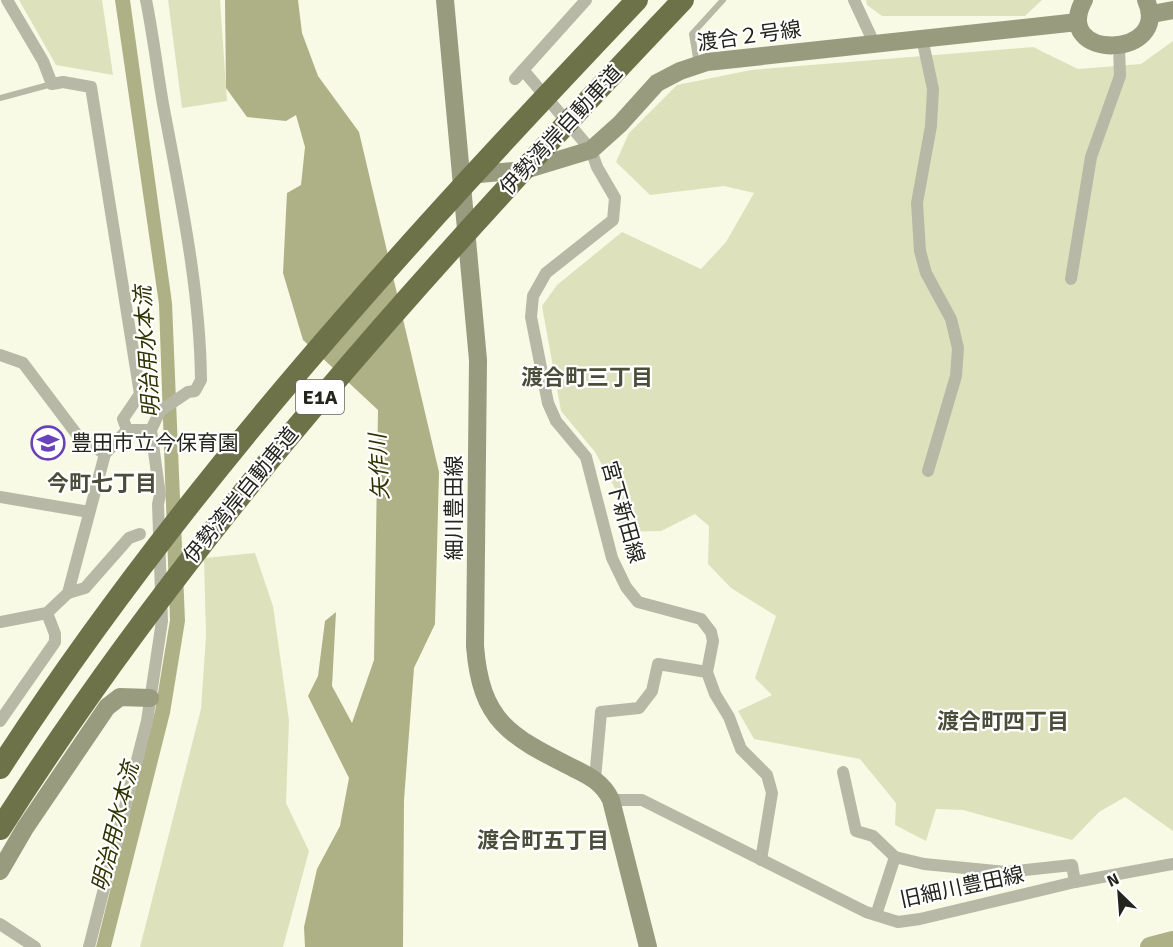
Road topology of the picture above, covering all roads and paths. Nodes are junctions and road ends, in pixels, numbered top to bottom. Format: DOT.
graph roads {
  1 [pos="7,0"];
  2 [pos="146,0"];
  3 [pos="445,0"];
  4 [pos="586,0"];
  5 [pos="637,0"];
  6 [pos="683,0"];
  7 [pos="723,0"];
  8 [pos="854,0"];
  9 [pos="1084,0"];
  10 [pos="1149,7"];
  11 [pos="1173,10"];
  12 [pos="1078,22"];
  13 [pos="922,38"];
  14 [pos="874,43"];
  15 [pos="1119,46"];
  16 [pos="698,65"];
  17 [pos="52,84"];
  18 [pos="0,98"];
  19 [pos="591,150"];
  20 [pos="460,176"];
  21 [pos="1071,279"];
  22 [pos="0,355"];
  23 [pos="127,430"];
  24 [pos="152,430"];
  25 [pos="105,454"];
  26 [pos="928,471"];
  27 [pos="0,497"];
  28 [pos="89,512"];
  29 [pos="140,534"];
  30 [pos="68,593"];
  31 [pos="47,613"];
  32 [pos="0,622"];
  33 [pos="707,672"];
  34 [pos="150,698"];
  35 [pos="0,721"];
  36 [pos="0,768"];
  37 [pos="843,772"];
  38 [pos="594,779"];
  39 [pos="611,800"];
  40 [pos="0,829"];
  41 [pos="895,857"];
  42 [pos="761,860"];
  43 [pos="1173,864"];
  44 [pos="0,871"];
  45 [pos="1075,882"];
  46 [pos="876,915"];
  47 [pos="0,924"];
  48 [pos="35,947"];
  49 [pos="89,947"];
  50 [pos="648,947"];
  1 -- 17 [label="street"];
  2 -- 24 [label="street"];
  3 -- 20 [label="street, 細川豊田線"];
  4 -- 19 [label="street, 宮下新田線"];
  5 -- 36 [label="highway, 伊勢湾岸自動車道 / E1A, bridge"];
  6 -- 40 [label="highway, 伊勢湾岸自動車道 / E1A, bridge"];
  7 -- 16 [label="lane"];
  8 -- 14 [label="street"];
  9 -- 12 [label="street"];
  10 -- 11 [label="street"];
  10 -- 15 [label="street"];
  12 -- 13 [label="street, 渡合２号線"];
  12 -- 15 [label="street"];
  13 -- 14 [label="street, 渡合２号線"];
  13 -- 26 [label="street"];
  14 -- 16 [label="street, 渡合２号線"];
  15 -- 21 [label="street"];
  16 -- 19 [label="street, 渡合２号線"];
  17 -- 18 [label="lane"];
  17 -- 23 [label="street"];
  19 -- 20 [label="street, 渡合２号線"];
  19 -- 33 [label="street, 宮下新田線"];
  20 -- 38 [label="street, 細川豊田線"];
  22 -- 25 [label="street"];
  23 -- 24 [label="street"];
  23 -- 25 [label="street"];
  24 -- 34 [label="street"];
  25 -- 28 [label="street"];
  27 -- 28 [label="street"];
  28 -- 30 [label="street"];
  29 -- 30 [label="street"];
  30 -- 31 [label="street"];
  31 -- 32 [label="street"];
  31 -- 35 [label="street"];
  33 -- 38 [label="street"];
  33 -- 42 [label="street"];
  34 -- 44 [label="street"];
  34 -- 49 [label="street"];
  37 -- 41 [label="street"];
  38 -- 39 [label="street, 細川豊田線"];
  39 -- 42 [label="street, 旧細川豊田線"];
  39 -- 50 [label="street, 細川豊田線"];
  41 -- 45 [label="street"];
  41 -- 46 [label="street"];
  42 -- 46 [label="street, 旧細川豊田線"];
  43 -- 45 [label="street, 旧細川豊田線"];
  45 -- 46 [label="street, 旧細川豊田線"];
  47 -- 48 [label="street"];
}
